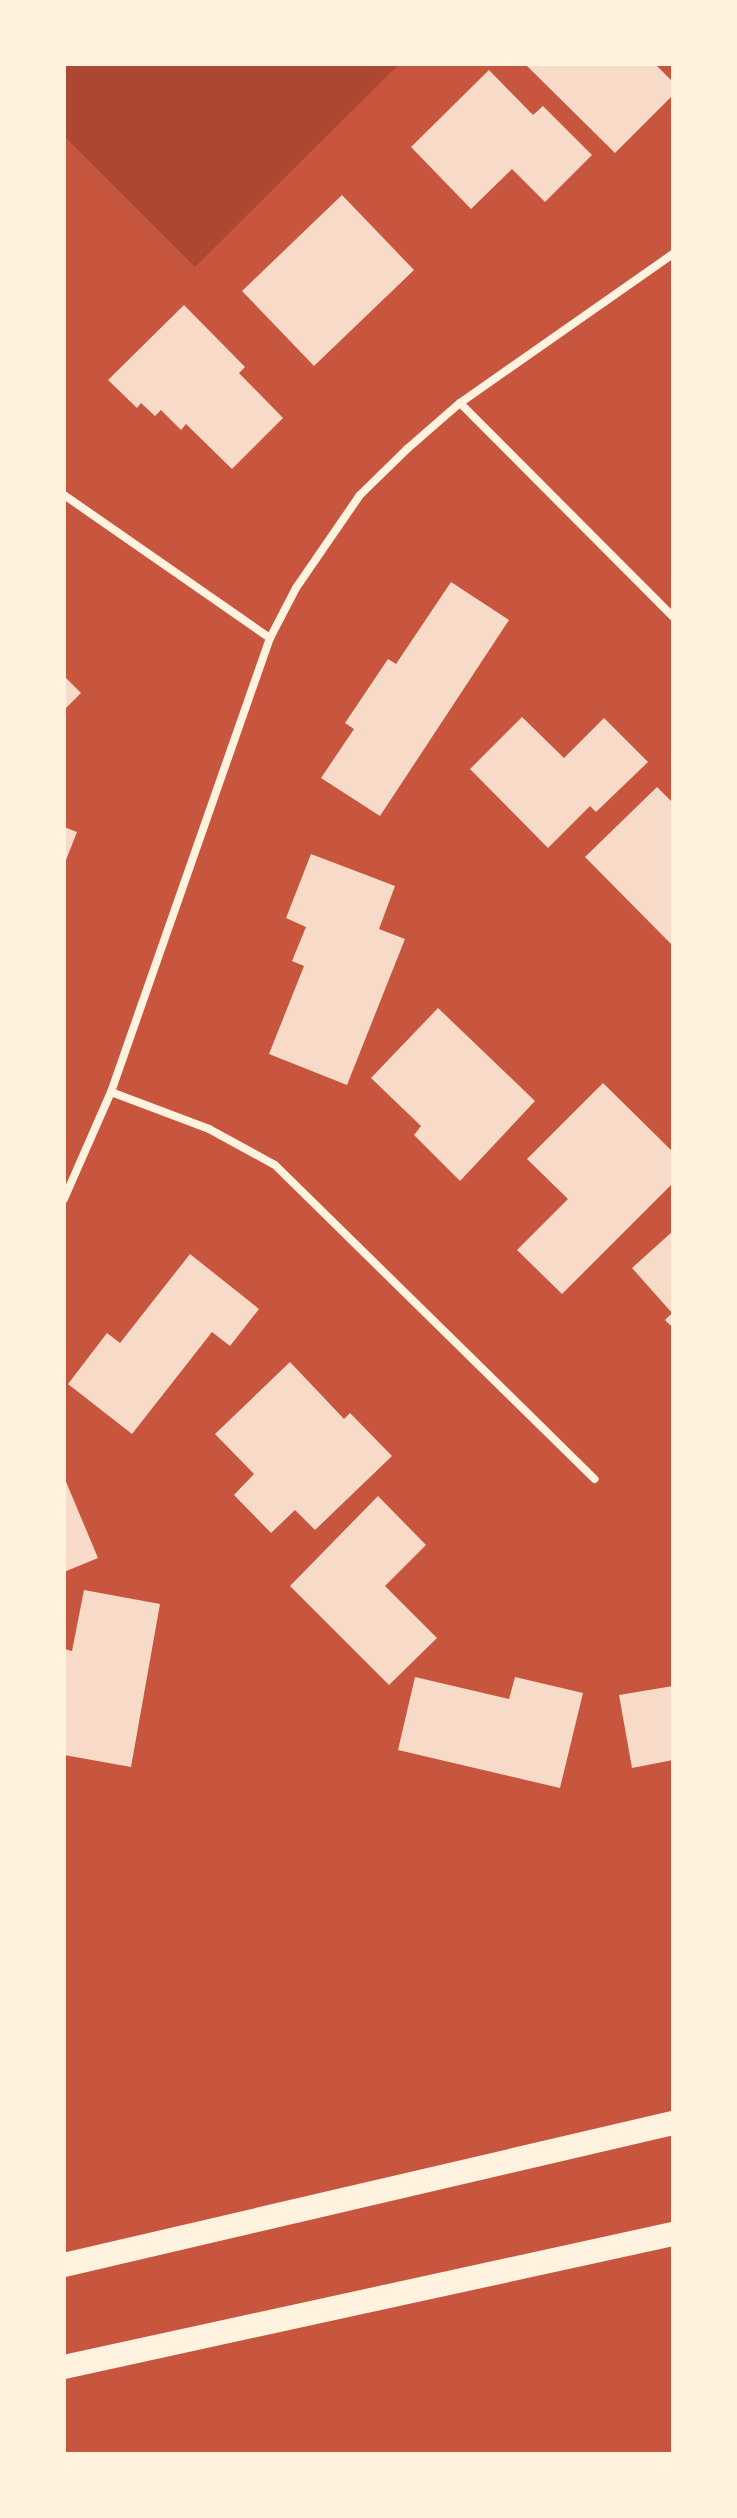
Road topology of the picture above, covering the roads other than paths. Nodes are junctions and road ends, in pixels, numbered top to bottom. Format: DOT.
graph roads {
  1 [pos="673,254"];
  2 [pos="460,403"];
  3 [pos="64,495"];
  4 [pos="673,617"];
  5 [pos="270,638"];
  6 [pos="111,1092"];
  7 [pos="64,1199"];
  8 [pos="595,1479"];
  9 [pos="673,2123"];
  10 [pos="673,2234"];
  11 [pos="64,2265"];
  12 [pos="64,2367"];
  1 -- 2 [label="street"];
  2 -- 4 [label="street"];
  2 -- 5 [label="street"];
  3 -- 5 [label="street"];
  5 -- 6 [label="street"];
  6 -- 7 [label="street"];
  6 -- 8 [label="street"];
  9 -- 11 [label="highway"];
  10 -- 12 [label="highway"];
}
